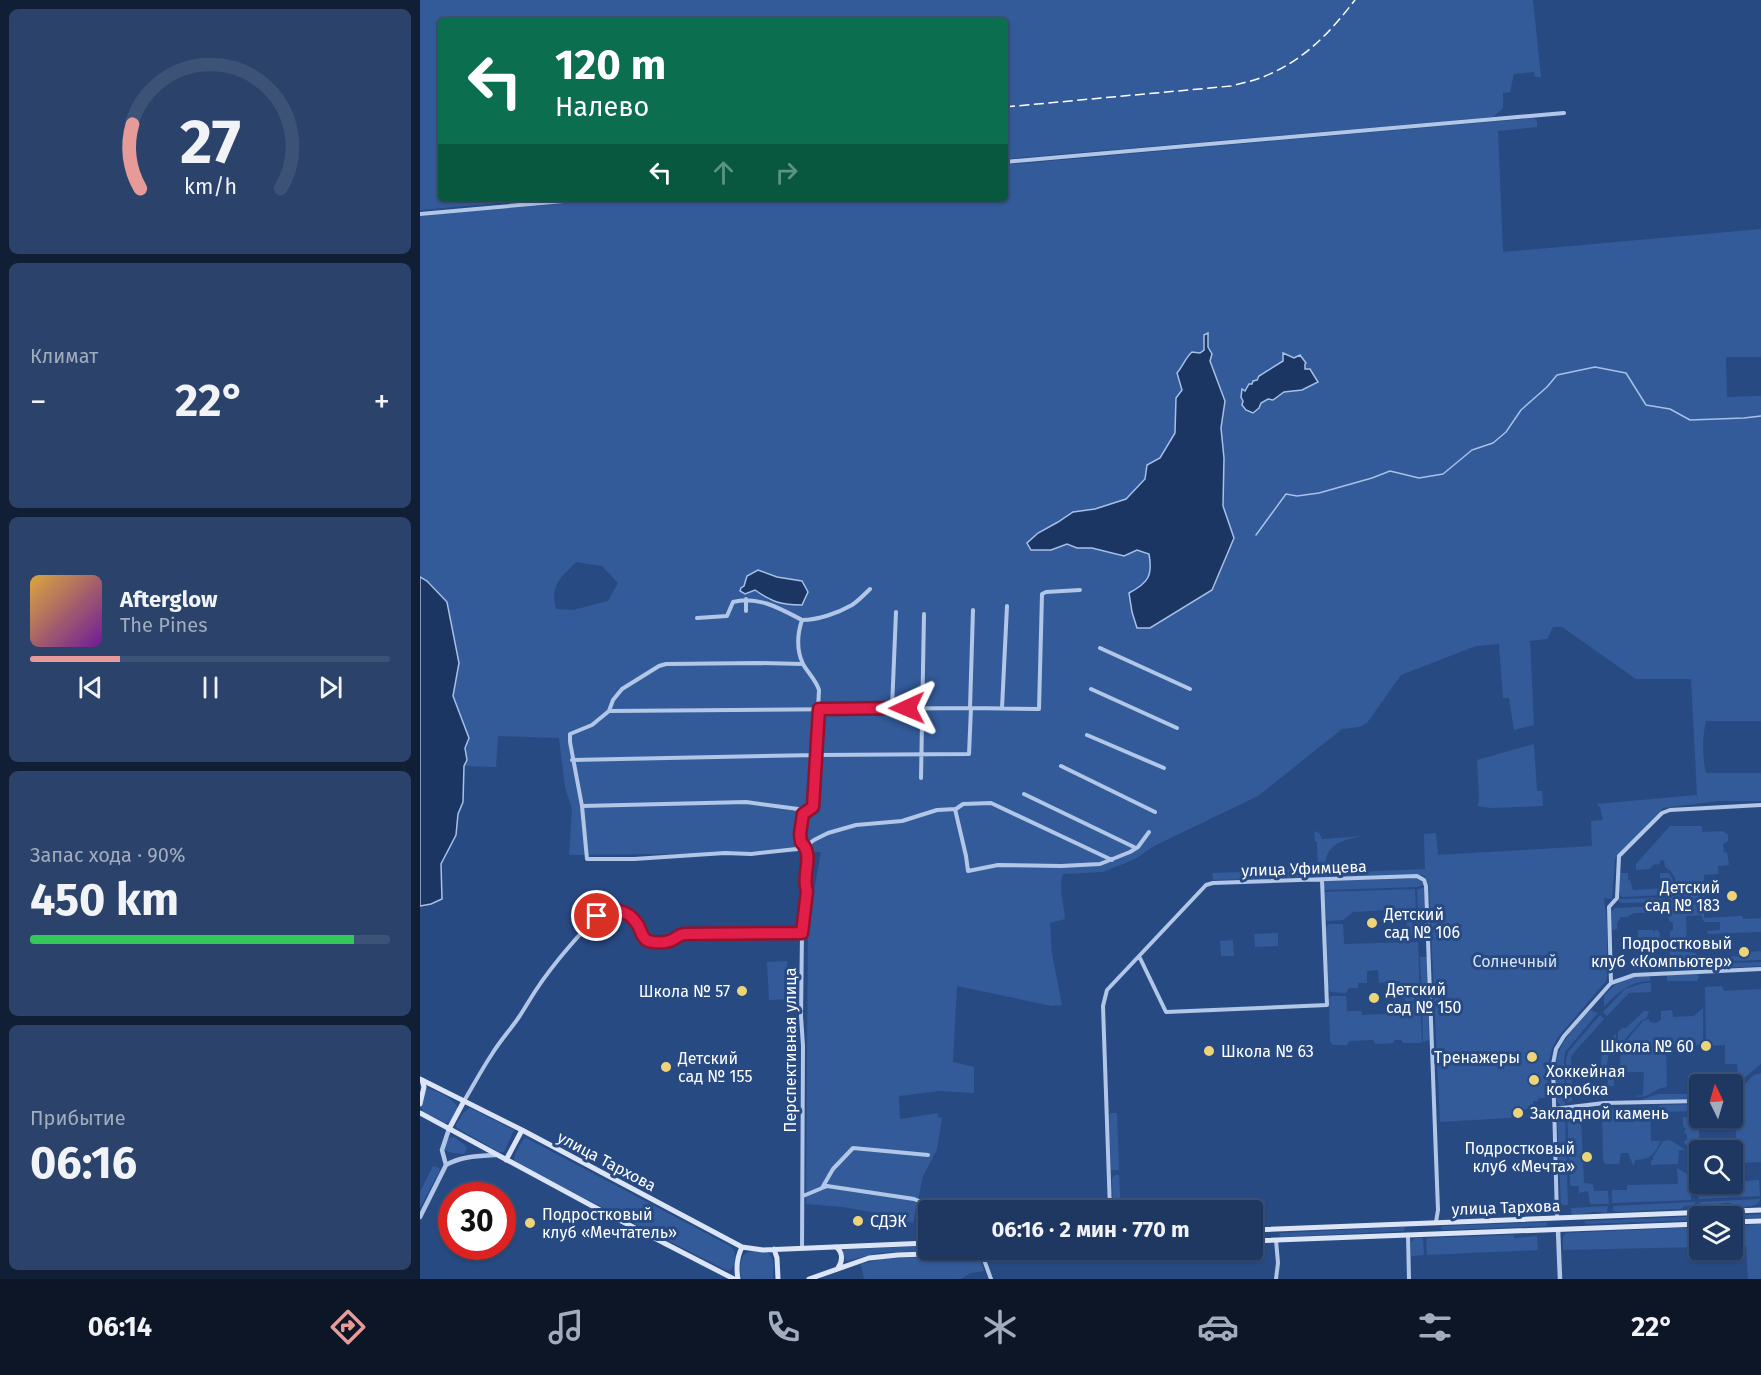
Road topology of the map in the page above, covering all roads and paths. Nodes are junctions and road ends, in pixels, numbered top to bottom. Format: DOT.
graph roads {
  1 [pos="1564,113"];
  2 [pos="1008,162"];
  3 [pos="565,201"];
  4 [pos="420,214"];
  5 [pos="870,589"];
  6 [pos="1080,590"];
  7 [pos="746,599"];
  8 [pos="1007,606"];
  9 [pos="973,610"];
  10 [pos="746,611"];
  11 [pos="896,612"];
  12 [pos="924,614"];
  13 [pos="697,618"];
  14 [pos="802,620"];
  15 [pos="1100,648"];
  16 [pos="803,664"];
  17 [pos="1091,689"];
  18 [pos="1190,689"];
  19 [pos="892,708"];
  20 [pos="923,708"];
  21 [pos="970,708"];
  22 [pos="1002,708"];
  23 [pos="819,709"];
  24 [pos="609,711"];
  25 [pos="1177,728"];
  26 [pos="1087,735"];
  27 [pos="921,754"];
  28 [pos="817,755"];
  29 [pos="572,760"];
  30 [pos="1061,766"];
  31 [pos="1164,768"];
  32 [pos="921,778"];
  33 [pos="1024,794"];
  34 [pos="1761,805"];
  35 [pos="582,806"];
  36 [pos="955,809"];
  37 [pos="1155,812"];
  38 [pos="803,814"];
  39 [pos="1149,832"];
  40 [pos="1136,848"];
  41 [pos="806,849"];
  42 [pos="1112,860"];
  43 [pos="1322,880"];
  44 [pos="802,933"];
  45 [pos="1139,956"];
  46 [pos="1761,969"];
  47 [pos="1611,982"];
  48 [pos="421,1079"];
  49 [pos="464,1101"];
  50 [pos="1689,1101"];
  51 [pos="420,1104"];
  52 [pos="1554,1109"];
  53 [pos="420,1113"];
  54 [pos="449,1129"];
  55 [pos="522,1130"];
  56 [pos="496,1155"];
  57 [pos="928,1155"];
  58 [pos="506,1160"];
  59 [pos="446,1165"];
  60 [pos="822,1188"];
  61 [pos="803,1196"];
  62 [pos="1110,1200"];
  63 [pos="918,1201"];
  64 [pos="1761,1210"];
  65 [pos="420,1217"];
  66 [pos="1580,1218"];
  67 [pos="1557,1219"];
  68 [pos="1761,1221"];
  69 [pos="1436,1222"];
  70 [pos="1743,1222"];
  71 [pos="1408,1224"];
  72 [pos="1689,1224"];
  73 [pos="1580,1229"];
  74 [pos="1263,1230"];
  75 [pos="1558,1230"];
  76 [pos="1437,1234"];
  77 [pos="1408,1235"];
  78 [pos="1276,1240"];
  79 [pos="1263,1241"];
  80 [pos="918,1243"];
  81 [pos="834,1246"];
  82 [pos="742,1247"];
  83 [pos="802,1248"];
  84 [pos="774,1249"];
  85 [pos="918,1254"];
  86 [pos="984,1260"];
  87 [pos="837,1269"];
  88 [pos="736,1279"];
  89 [pos="778,1279"];
  90 [pos="809,1279"];
  91 [pos="991,1279"];
  92 [pos="1276,1279"];
  93 [pos="1409,1279"];
  94 [pos="1560,1279"];
  1 -- 2 [label="street"];
  3 -- 4 [label="street"];
  5 -- 14 [label="street"];
  6 -- 22 [label="street"];
  7 -- 10 [label="street"];
  7 -- 13 [label="street"];
  7 -- 14 [label="street"];
  8 -- 22 [label="street"];
  9 -- 21 [label="street"];
  11 -- 19 [label="street"];
  12 -- 20 [label="street"];
  14 -- 16 [label="street"];
  15 -- 18 [label="street"];
  16 -- 23 [label="street"];
  16 -- 24 [label="street"];
  17 -- 25 [label="street"];
  19 -- 20 [label="street"];
  19 -- 23 [label="street"];
  20 -- 21 [label="street"];
  20 -- 27 [label="street"];
  21 -- 22 [label="street"];
  21 -- 27 [label="street"];
  23 -- 24 [label="street"];
  23 -- 28 [label="street"];
  24 -- 29 [label="street"];
  26 -- 31 [label="street"];
  27 -- 28 [label="street"];
  27 -- 32 [label="street"];
  28 -- 29 [label="street"];
  28 -- 38 [label="street"];
  29 -- 35 [label="street"];
  30 -- 37 [label="street"];
  33 -- 40 [label="street"];
  34 -- 47 [label="street"];
  35 -- 38 [label="street"];
  35 -- 41 [label="street"];
  36 -- 41 [label="street"];
  36 -- 42 [label="street"];
  36 -- 42 [label="street"];
  38 -- 41 [label="street, Перспективная улица"];
  39 -- 40 [label="street"];
  40 -- 42 [label="street"];
  41 -- 44 [label="street, Перспективная улица"];
  43 -- 45 [label="street, улица Уфимцева"];
  43 -- 45 [label="street"];
  43 -- 69 [label="street, улица Уфимцева"];
  44 -- 49 [label="street"];
  44 -- 61 [label="street, Перспективная улица"];
  45 -- 62 [label="street, улица Уфимцева"];
  46 -- 47 [label="street"];
  47 -- 52 [label="street"];
  48 -- 49 [label="main road, улица Тархова"];
  48 -- 51 [label="main road"];
  49 -- 54 [label="main road"];
  49 -- 55 [label="main road, улица Тархова"];
  50 -- 52 [label="street"];
  52 -- 67 [label="street"];
  53 -- 54 [label="main road"];
  54 -- 56 [label="main road"];
  54 -- 59 [label="street"];
  55 -- 58 [label="main road"];
  55 -- 82 [label="main road, улица Тархова"];
  56 -- 58 [label="main road"];
  56 -- 59 [label="street"];
  57 -- 60 [label="street"];
  58 -- 88 [label="main road"];
  59 -- 65 [label="street"];
  60 -- 61 [label="street"];
  60 -- 63 [label="street"];
  61 -- 83 [label="street, Перспективная улица"];
  64 -- 66 [label="main road, улица Тархова"];
  66 -- 67 [label="main road, улица Тархова"];
  66 -- 73 [label="main road"];
  67 -- 69 [label="main road, улица Тархова"];
  67 -- 75 [label="main road"];
  68 -- 70 [label="main road"];
  69 -- 71 [label="main road, улица Тархова"];
  69 -- 76 [label="main road"];
  71 -- 74 [label="main road, улица Тархова"];
  71 -- 77 [label="main road"];
  72 -- 73 [label="main road, улица Тархова"];
  73 -- 75 [label="main road, улица Тархова"];
  75 -- 76 [label="main road, улица Тархова"];
  75 -- 94 [label="street"];
  76 -- 77 [label="main road, улица Тархова"];
  77 -- 78 [label="main road, улица Тархова"];
  77 -- 93 [label="street"];
  78 -- 79 [label="main road, улица Тархова"];
  78 -- 92 [label="street"];
  80 -- 81 [label="main road, улица Тархова"];
  81 -- 83 [label="main road, улица Тархова"];
  81 -- 87 [label="main road"];
  82 -- 84 [label="main road, улица Тархова"];
  82 -- 88 [label="main road"];
  83 -- 84 [label="main road, улица Тархова"];
  84 -- 89 [label="main road"];
  85 -- 87 [label="main road"];
  86 -- 91 [label="street"];
  87 -- 90 [label="main road"];
}
